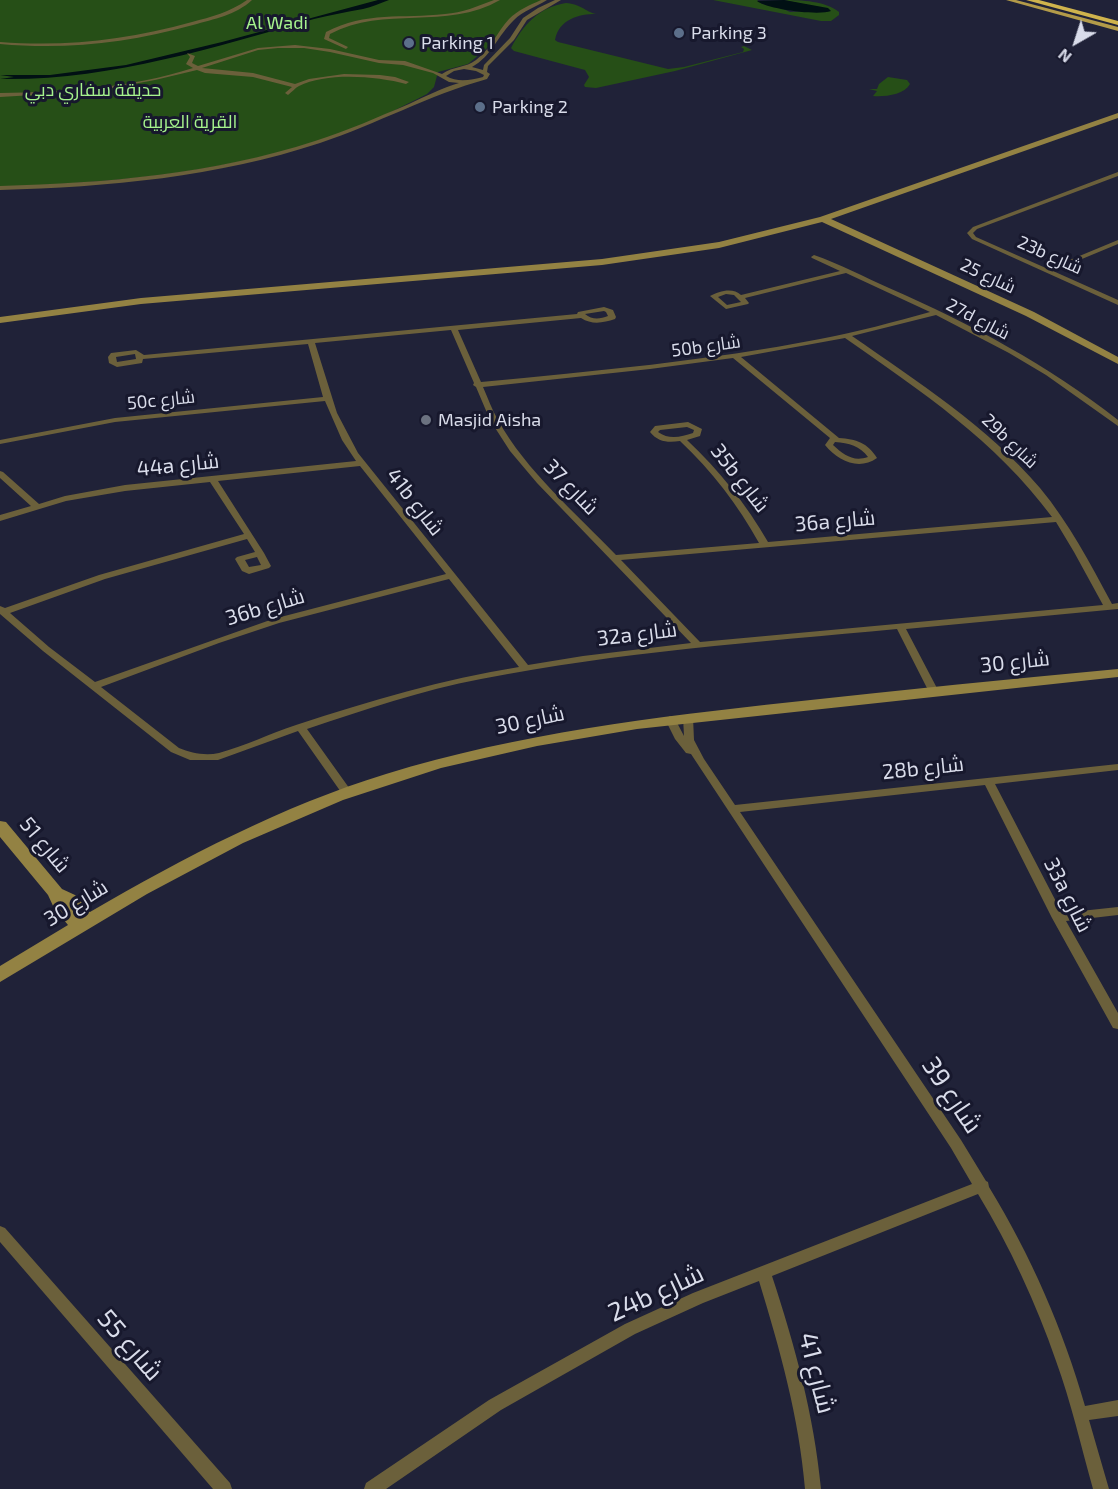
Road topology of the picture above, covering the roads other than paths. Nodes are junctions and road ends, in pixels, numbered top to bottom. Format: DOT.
graph roads {
  1 [pos="250,0"];
  2 [pos="498,0"];
  3 [pos="545,0"];
  4 [pos="559,0"];
  5 [pos="1009,0"];
  6 [pos="1030,0"];
  7 [pos="1053,0"];
  8 [pos="1118,17"];
  9 [pos="1118,23"];
  10 [pos="1118,29"];
  11 [pos="326,39"];
  12 [pos="0,44"];
  13 [pos="294,46"];
  14 [pos="189,54"];
  15 [pos="408,64"];
  16 [pos="196,69"];
  17 [pos="462,69"];
  18 [pos="329,72"];
  19 [pos="485,72"];
  20 [pos="339,77"];
  21 [pos="391,77"];
  22 [pos="443,77"];
  23 [pos="406,82"];
  24 [pos="470,82"];
  25 [pos="295,86"];
  26 [pos="288,93"];
  27 [pos="0,94"];
  28 [pos="432,95"];
  29 [pos="1118,115"];
  30 [pos="1118,174"];
  31 [pos="0,188"];
  32 [pos="821,219"];
  33 [pos="1118,242"];
  34 [pos="814,257"];
  35 [pos="1048,271"];
  36 [pos="847,272"];
  37 [pos="740,297"];
  38 [pos="1118,303"];
  39 [pos="934,313"];
  40 [pos="582,316"];
  41 [pos="0,320"];
  42 [pos="454,327"];
  43 [pos="847,336"];
  44 [pos="311,340"];
  45 [pos="141,357"];
  46 [pos="736,357"];
  47 [pos="1118,361"];
  48 [pos="477,385"];
  49 [pos="326,399"];
  50 [pos="1118,424"];
  51 [pos="681,438"];
  52 [pos="837,440"];
  53 [pos="0,442"];
  54 [pos="362,463"];
  55 [pos="0,474"];
  56 [pos="213,479"];
  57 [pos="36,506"];
  58 [pos="0,518"];
  59 [pos="1059,519"];
  60 [pos="247,536"];
  61 [pos="765,545"];
  62 [pos="260,553"];
  63 [pos="615,558"];
  64 [pos="450,576"];
  65 [pos="1113,606"];
  66 [pos="2,610"];
  67 [pos="901,628"];
  68 [pos="698,645"];
  69 [pos="525,668"];
  70 [pos="1118,673"];
  71 [pos="94,686"];
  72 [pos="934,692"];
  73 [pos="688,717"];
  74 [pos="670,719"];
  75 [pos="300,727"];
  76 [pos="699,760"];
  77 [pos="1118,766"];
  78 [pos="988,780"];
  79 [pos="347,792"];
  80 [pos="733,809"];
  81 [pos="0,826"];
  82 [pos="1118,911"];
  83 [pos="1058,918"];
  84 [pos="83,923"];
  85 [pos="0,975"];
  86 [pos="1118,1024"];
  87 [pos="983,1186"];
  88 [pos="0,1232"];
  89 [pos="763,1272"];
  90 [pos="1118,1408"];
  91 [pos="1082,1414"];
  92 [pos="224,1489"];
  93 [pos="372,1489"];
  94 [pos="813,1489"];
  95 [pos="1101,1489"];
  1 -- 12 [label="street"];
  2 -- 11 [label="street"];
  3 -- 17 [label="street"];
  4 -- 19 [label="street"];
  5 -- 10 [label="main road"];
  6 -- 9 [label="highway"];
  7 -- 8 [label="highway"];
  11 -- 13 [label="street"];
  11 -- 15 [label="street"];
  13 -- 15 [label="street"];
  13 -- 16 [label="street"];
  14 -- 16 [label="street"];
  15 -- 21 [label="street"];
  15 -- 22 [label="street"];
  16 -- 25 [label="street"];
  16 -- 27 [label="street"];
  17 -- 19 [label="street"];
  17 -- 22 [label="street"];
  18 -- 20 [label="street"];
  19 -- 24 [label="street"];
  20 -- 21 [label="street"];
  20 -- 25 [label="street"];
  21 -- 23 [label="street"];
  22 -- 24 [label="street"];
  22 -- 28 [label="street"];
  24 -- 28 [label="street"];
  25 -- 26 [label="street"];
  28 -- 31 [label="street"];
  29 -- 32 [label="street"];
  30 -- 35 [label="street, 23b شارع"];
  32 -- 41 [label="street"];
  32 -- 47 [label="street, شارع 25"];
  33 -- 35 [label="street"];
  34 -- 36 [label="street, 27d شارع"];
  35 -- 38 [label="street, 23b شارع"];
  36 -- 37 [label="street"];
  36 -- 39 [label="street, 27d شارع"];
  39 -- 43 [label="street, 50b شارع"];
  39 -- 50 [label="street, 27d شارع"];
  40 -- 42 [label="street"];
  42 -- 44 [label="street"];
  42 -- 48 [label="street, شارع 37"];
  43 -- 46 [label="street, 50b شارع"];
  43 -- 59 [label="street, 29b شارع"];
  44 -- 45 [label="street"];
  44 -- 49 [label="street, 41b شارع"];
  46 -- 48 [label="street, 50b شارع"];
  46 -- 52 [label="street"];
  48 -- 63 [label="street, شارع 37"];
  49 -- 53 [label="street, 50c شارع"];
  49 -- 54 [label="street, 41b شارع"];
  51 -- 61 [label="street, 35b شارع"];
  52 -- 52 [label="street"];
  54 -- 56 [label="street, 44a شارع"];
  54 -- 64 [label="street, 41b شارع"];
  55 -- 57 [label="street"];
  56 -- 57 [label="street, 44a شارع"];
  56 -- 60 [label="street"];
  57 -- 58 [label="street, 44a شارع"];
  59 -- 61 [label="street, 36a شارع"];
  59 -- 65 [label="street, 29b شارع"];
  60 -- 62 [label="street"];
  60 -- 66 [label="street"];
  61 -- 63 [label="street, 36a شارع"];
  63 -- 68 [label="street, شارع 37"];
  64 -- 69 [label="street, 41b شارع"];
  64 -- 71 [label="street, 36b شارع"];
  65 -- 67 [label="street, 32a شارع"];
  66 -- 71 [label="street"];
  67 -- 68 [label="street, 32a شارع"];
  67 -- 72 [label="street"];
  68 -- 69 [label="street, 32a شارع"];
  69 -- 75 [label="street, 32a شارع"];
  70 -- 72 [label="street, شارع 30"];
  71 -- 75 [label="street, 32a شارع"];
  72 -- 73 [label="street, شارع 30"];
  73 -- 74 [label="street, شارع 30"];
  73 -- 76 [label="street, شارع 39"];
  74 -- 76 [label="street, شارع 39"];
  74 -- 79 [label="street, شارع 30"];
  75 -- 79 [label="street"];
  76 -- 80 [label="street, شارع 39"];
  77 -- 78 [label="street, 28b شارع"];
  78 -- 80 [label="street, 28b شارع"];
  78 -- 83 [label="street, 33a شارع"];
  79 -- 84 [label="street, شارع 30"];
  80 -- 87 [label="street, شارع 39"];
  81 -- 84 [label="street, شارع 51"];
  82 -- 83 [label="street"];
  83 -- 86 [label="street, 33a شارع"];
  84 -- 85 [label="street, شارع 30"];
  87 -- 89 [label="street, 24b شارع"];
  87 -- 91 [label="street, شارع 39"];
  88 -- 92 [label="street, شارع 55"];
  89 -- 93 [label="street, 24b شارع"];
  89 -- 94 [label="street, شارع 41"];
  90 -- 91 [label="street"];
  91 -- 95 [label="street, شارع 39"];
}
